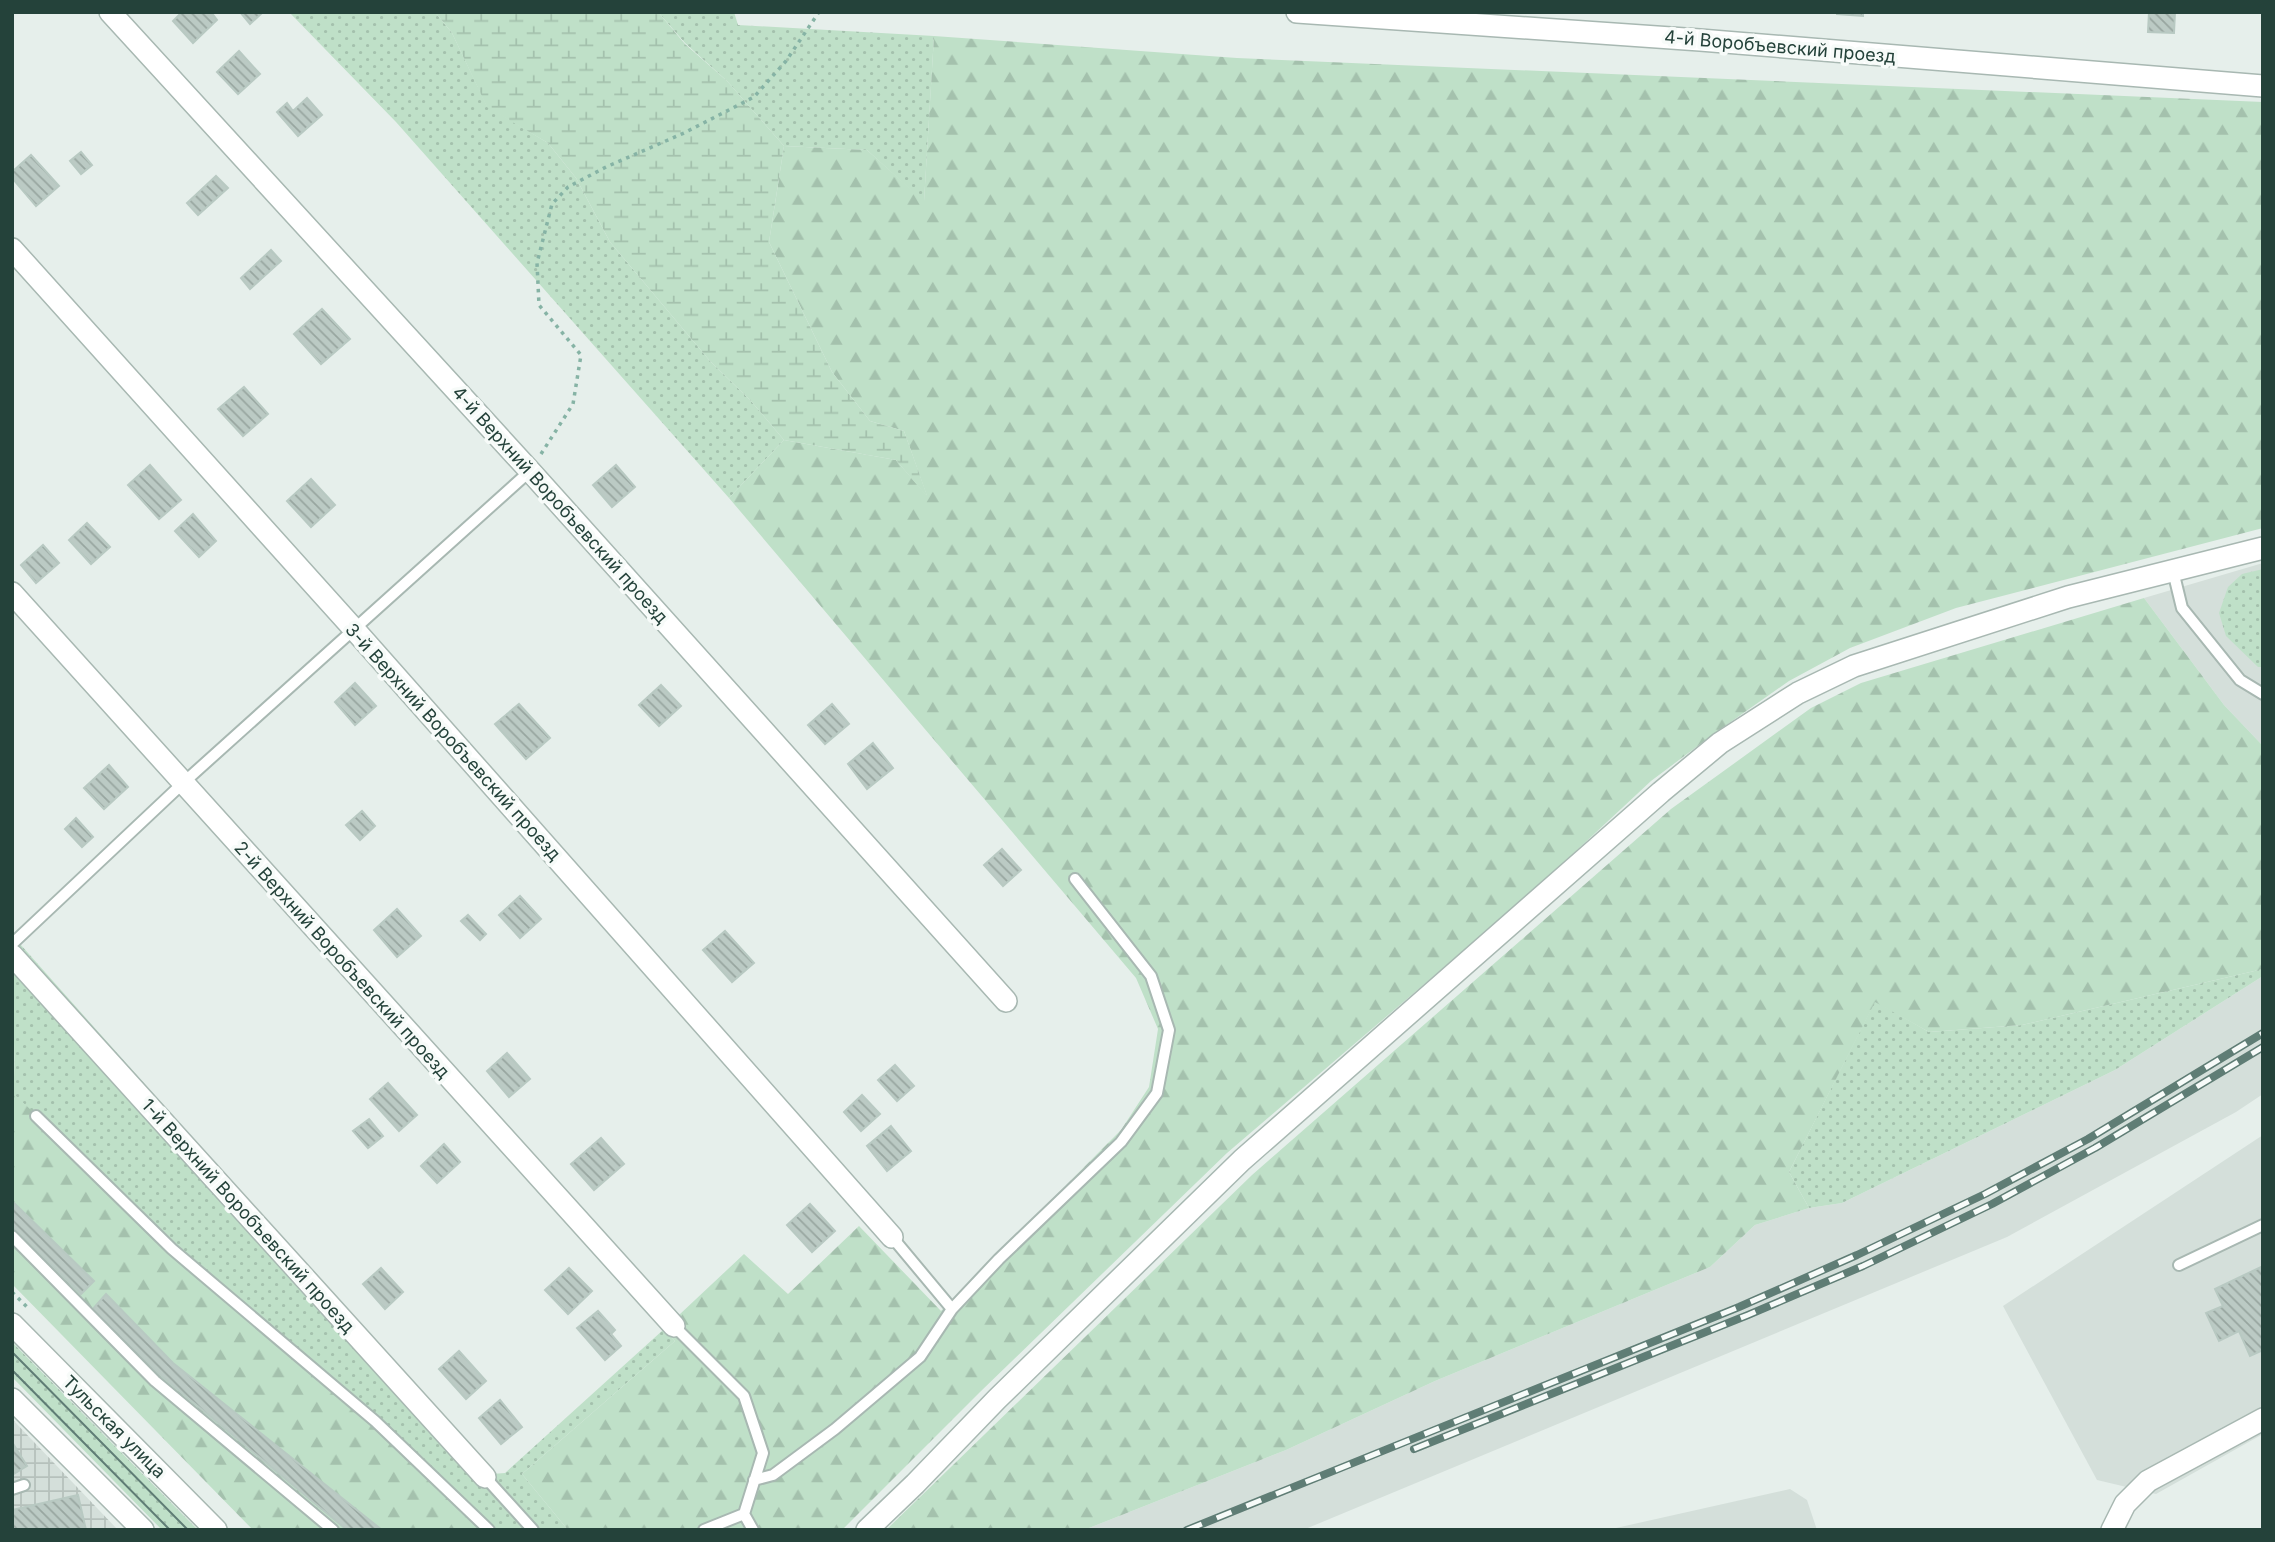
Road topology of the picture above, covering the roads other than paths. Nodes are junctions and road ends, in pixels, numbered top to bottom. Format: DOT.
graph roads {
  1 [pos="110,12"];
  2 [pos="1297,12"];
  3 [pos="2263,86"];
  4 [pos="12,249"];
  5 [pos="530,471"];
  6 [pos="2263,548"];
  7 [pos="2173,571"];
  8 [pos="12,593"];
  9 [pos="353,628"];
  10 [pos="2263,694"];
  11 [pos="182,784"];
  12 [pos="1075,879"];
  13 [pos="12,944"];
  14 [pos="12,955"];
  15 [pos="1006,1001"];
  16 [pos="36,1116"];
  17 [pos="2263,1225"];
  18 [pos="12,1236"];
  19 [pos="892,1237"];
  20 [pos="2179,1265"];
  21 [pos="953,1309"];
  22 [pos="12,1324"];
  23 [pos="674,1326"];
  24 [pos="12,1399"];
  25 [pos="2263,1419"];
  26 [pos="485,1477"];
  27 [pos="754,1480"];
  28 [pos="24,1485"];
  29 [pos="12,1489"];
  30 [pos="744,1514"];
  31 [pos="143,1530"];
  32 [pos="216,1530"];
  33 [pos="333,1530"];
  34 [pos="489,1530"];
  35 [pos="533,1530"];
  36 [pos="704,1530"];
  37 [pos="753,1530"];
  38 [pos="867,1530"];
  39 [pos="2112,1530"];
  1 -- 5 [label="street, 4-й Верхний Воробъевский проезд"];
  2 -- 3 [label="street, 4-й Воробъевский проезд"];
  4 -- 9 [label="street, 3-й Верхний Воробъевский проезд"];
  5 -- 9 [label="lane"];
  5 -- 15 [label="street, 4-й Верхний Воробъевский проезд"];
  6 -- 7 [label="street"];
  7 -- 10 [label="lane"];
  7 -- 38 [label="street"];
  8 -- 11 [label="street, 2-й Верхний Воробъевский проезд"];
  9 -- 11 [label="lane"];
  9 -- 19 [label="street, 3-й Верхний Воробъевский проезд"];
  11 -- 13 [label="lane"];
  11 -- 23 [label="street, 2-й Верхний Воробъевский проезд"];
  12 -- 21 [label="lane"];
  14 -- 26 [label="street, 1-й Верхний Воробъевский проезд"];
  16 -- 34 [label="lane"];
  17 -- 20 [label="lane"];
  18 -- 33 [label="lane"];
  19 -- 21 [label="lane"];
  21 -- 27 [label="lane"];
  22 -- 32 [label="street, Тульская улица"];
  23 -- 27 [label="lane"];
  24 -- 31 [label="street"];
  25 -- 39 [label="street"];
  26 -- 35 [label="lane"];
  27 -- 30 [label="lane"];
  28 -- 29 [label="lane"];
  30 -- 36 [label="lane"];
  30 -- 37 [label="lane"];
}
